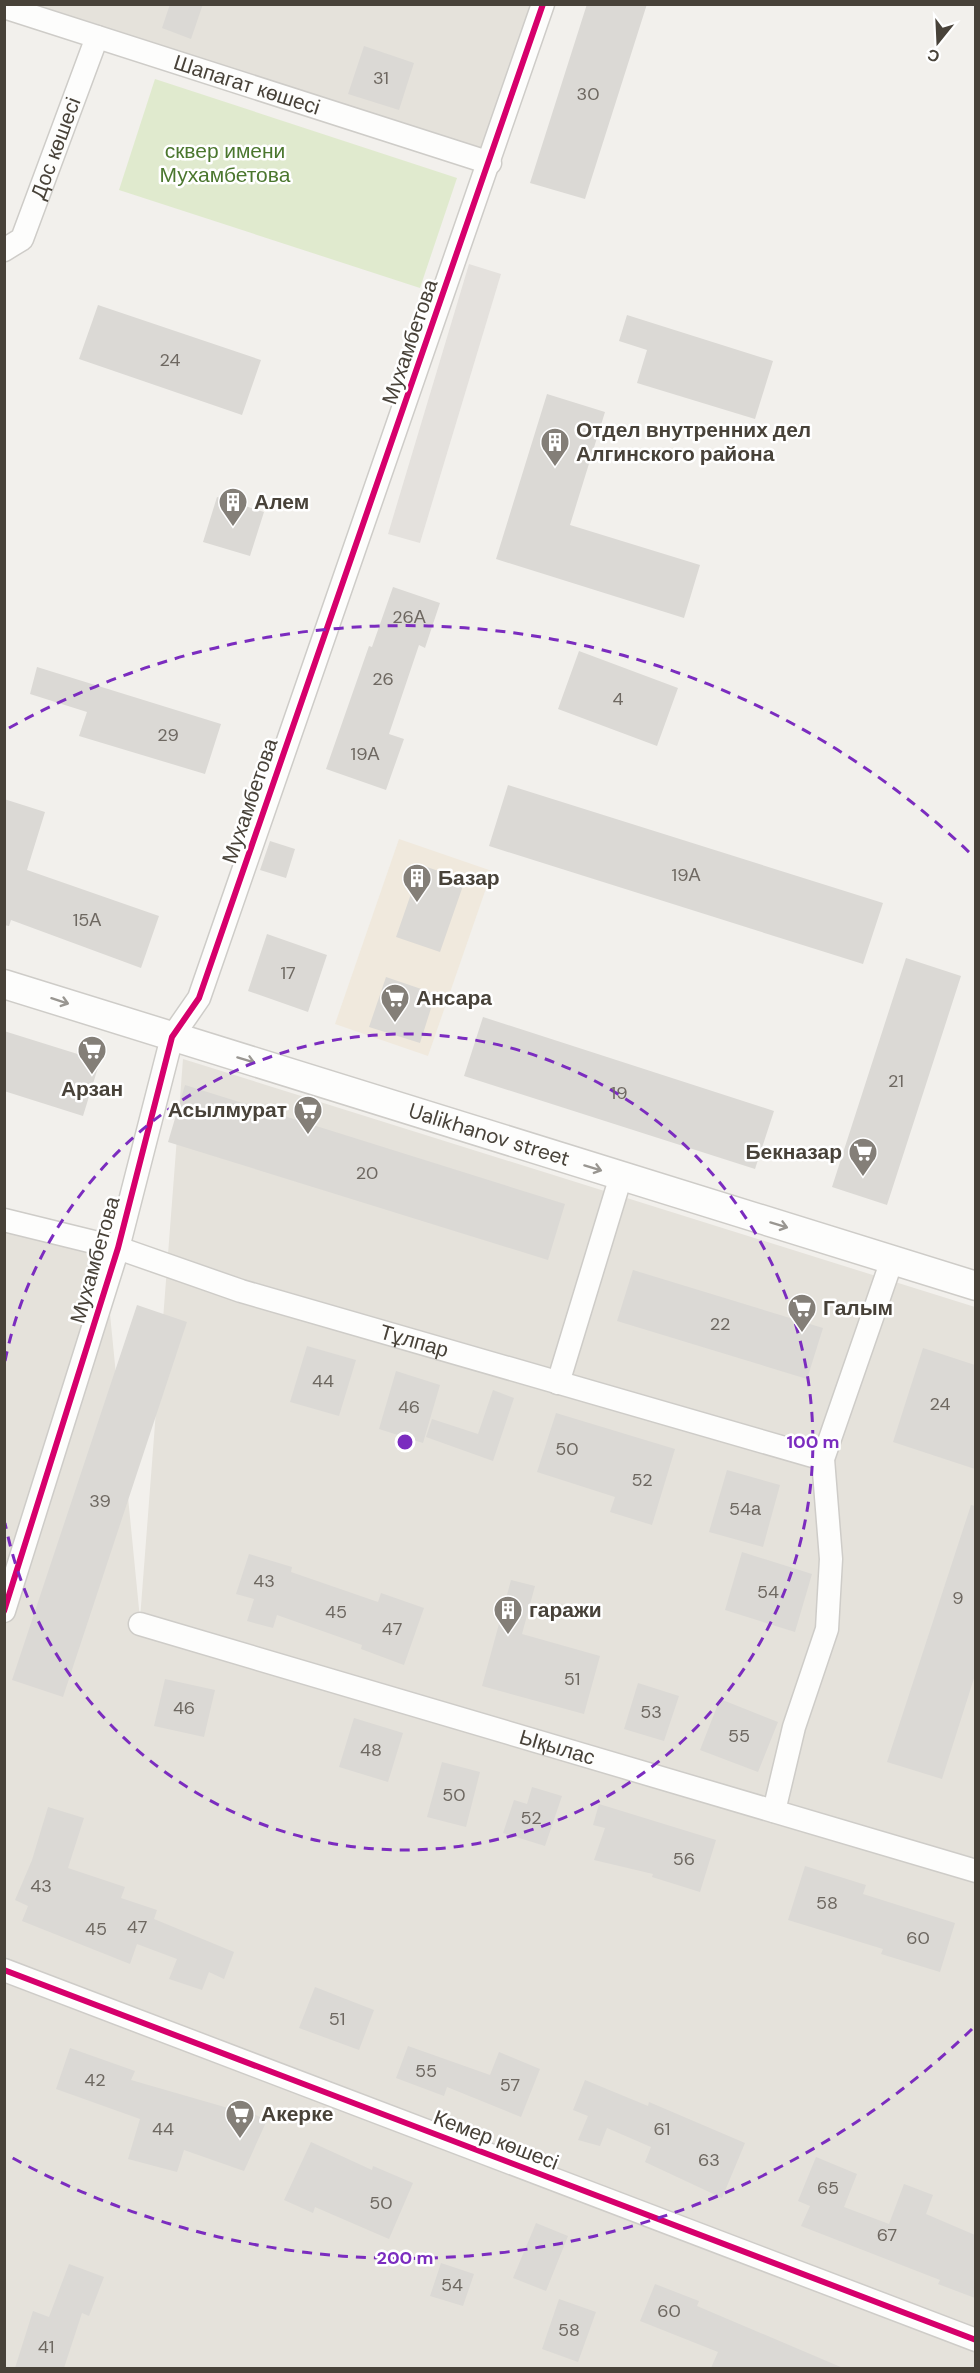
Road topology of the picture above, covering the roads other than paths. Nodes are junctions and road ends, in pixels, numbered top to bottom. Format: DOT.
graph roads {
  1 [pos="543,4"];
  2 [pos="4,7"];
  3 [pos="97,37"];
  4 [pos="490,163"];
  5 [pos="4,250"];
  6 [pos="4,984"];
  7 [pos="172,1037"];
  8 [pos="621,1176"];
  9 [pos="4,1220"];
  10 [pos="118,1248"];
  11 [pos="892,1260"];
  12 [pos="975,1286"];
  13 [pos="558,1383"];
  14 [pos="823,1459"];
  15 [pos="9,1583"];
  16 [pos="4,1611"];
  17 [pos="140,1624"];
  18 [pos="774,1811"];
  19 [pos="975,1871"];
  20 [pos="4,1970"];
  21 [pos="975,2340"];
  1 -- 4 [label="street, Мухамбетова"];
  2 -- 3 [label="street, Шапагат көшесі"];
  3 -- 4 [label="street, Шапагат көшесі"];
  3 -- 5 [label="street, Дос көшесі"];
  4 -- 7 [label="street, Мухамбетова"];
  6 -- 7 [label="street, Ualikhanov street, one-way"];
  7 -- 8 [label="street, Ualikhanov street, one-way"];
  7 -- 10 [label="street, Мухамбетова"];
  8 -- 11 [label="street, Ualikhanov street, one-way"];
  8 -- 13 [label="street"];
  9 -- 10 [label="street, Тұлпар"];
  10 -- 13 [label="street, Тұлпар"];
  10 -- 15 [label="street, Мухамбетова"];
  11 -- 12 [label="street, Ualikhanov street"];
  11 -- 14 [label="street"];
  13 -- 14 [label="street, Тұлпар"];
  14 -- 18 [label="street"];
  15 -- 16 [label="street, Мухамбетова"];
  17 -- 18 [label="street, Ықылас"];
  18 -- 19 [label="street, Ықылас"];
  20 -- 21 [label="street, Кемер көшесі"];
}
